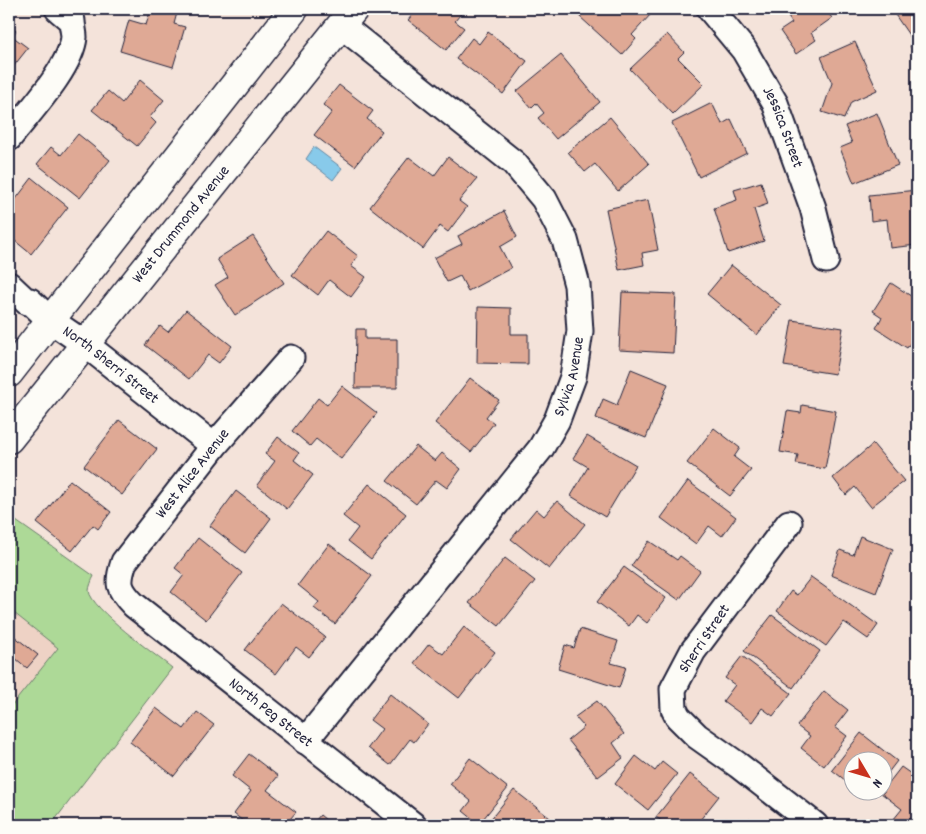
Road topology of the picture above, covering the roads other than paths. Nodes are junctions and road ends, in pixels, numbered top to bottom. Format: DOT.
graph roads {
  1 [pos="58,9"];
  2 [pos="294,9"];
  3 [pos="710,9"];
  4 [pos="348,17"];
  5 [pos="9,138"];
  6 [pos="826,260"];
  7 [pos="9,286"];
  8 [pos="50,320"];
  9 [pos="85,344"];
  10 [pos="291,358"];
  11 [pos="9,373"];
  12 [pos="9,440"];
  13 [pos="214,446"];
  14 [pos="789,523"];
  15 [pos="129,600"];
  16 [pos="305,742"];
  17 [pos="413,825"];
  18 [pos="814,825"];
  1 -- 5 [label="street"];
  2 -- 8 [label="main road"];
  3 -- 6 [label="street, Jessica Street"];
  4 -- 9 [label="main road, West Drummond Avenue"];
  4 -- 16 [label="street, Sylvia Avenue"];
  7 -- 8 [label="street, North Sherri Street"];
  8 -- 9 [label="street, North Sherri Street"];
  8 -- 11 [label="main road"];
  9 -- 12 [label="main road, West Drummond Avenue"];
  9 -- 13 [label="street, North Sherri Street"];
  10 -- 13 [label="street, West Alice Avenue"];
  13 -- 15 [label="street, West Alice Avenue"];
  14 -- 18 [label="street, Sherri Street"];
  15 -- 16 [label="street, North Peg Street"];
  16 -- 17 [label="street, North Peg Street"];
}
